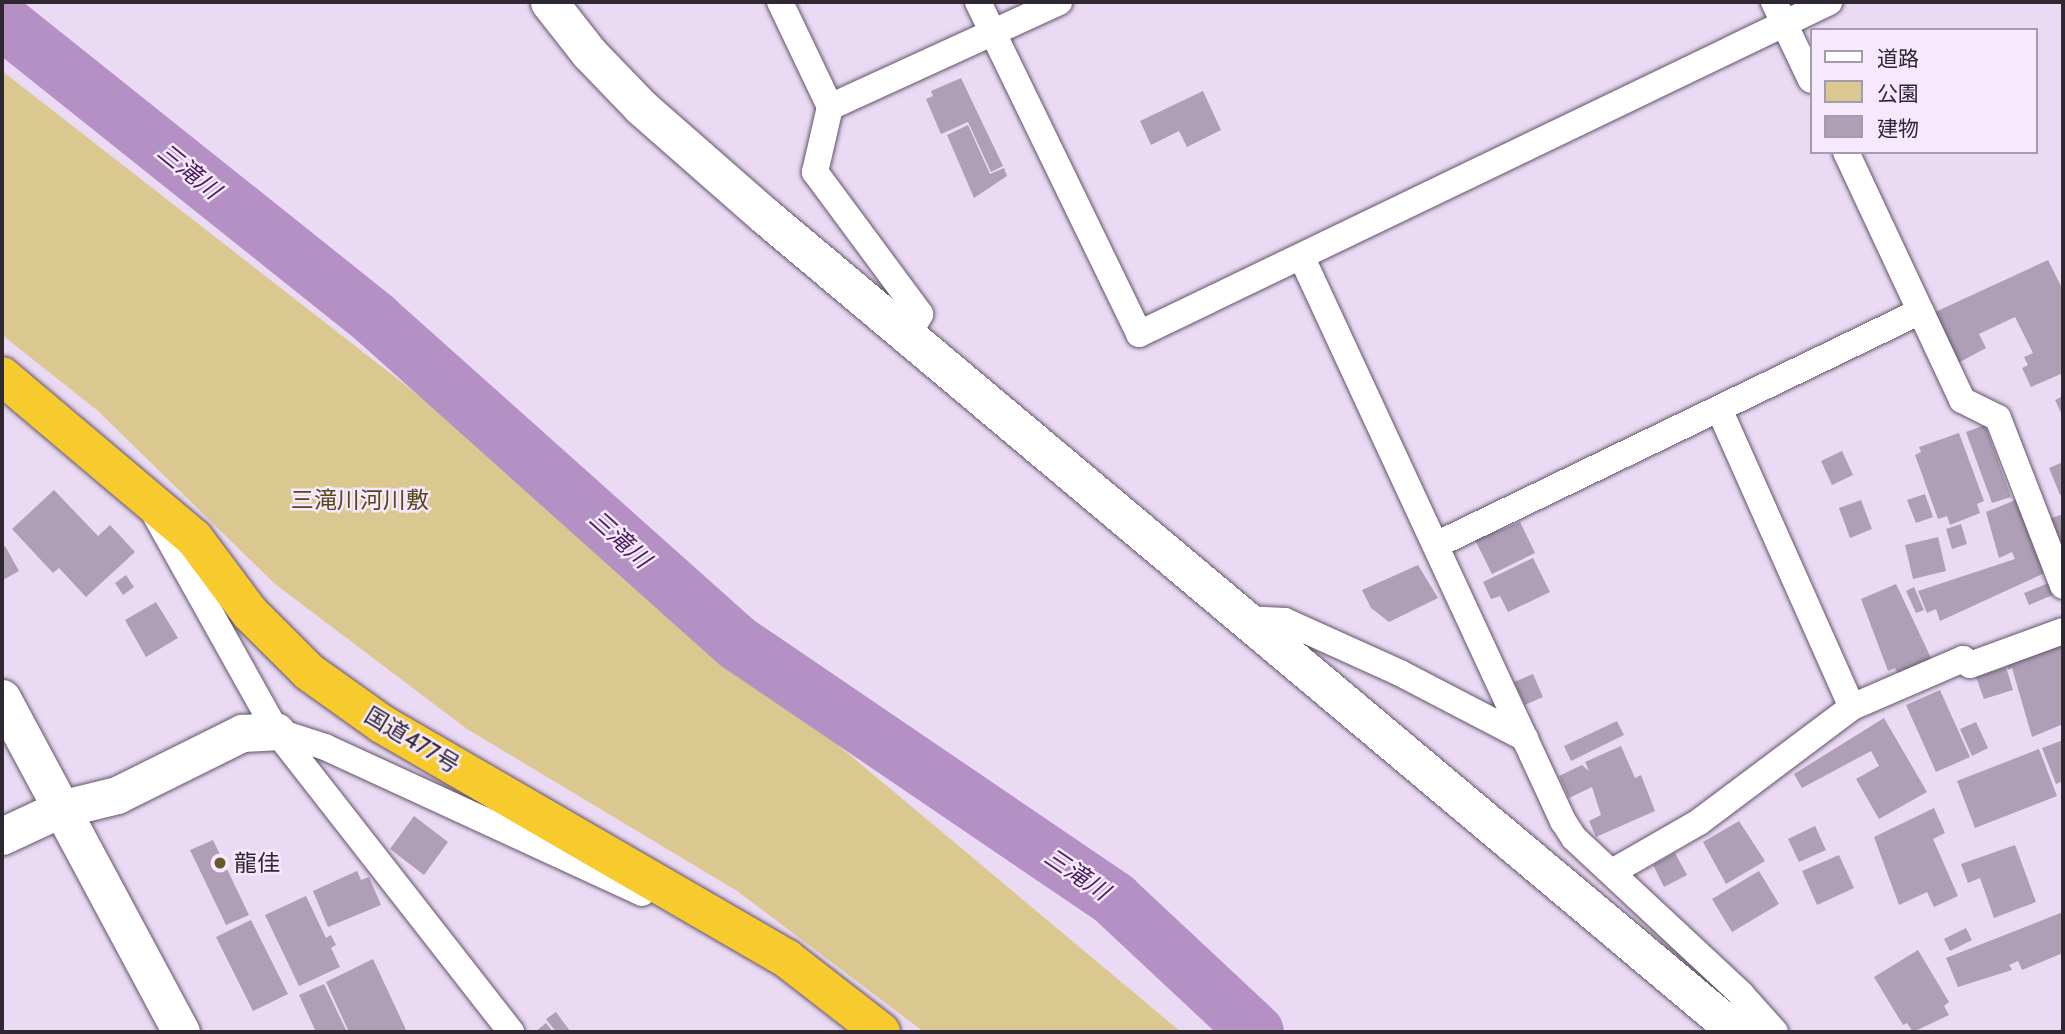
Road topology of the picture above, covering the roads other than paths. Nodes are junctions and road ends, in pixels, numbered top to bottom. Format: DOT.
graph roads {
  1 [pos="549,2"];
  2 [pos="780,2"];
  3 [pos="978,2"];
  4 [pos="1059,2"];
  5 [pos="1829,2"];
  6 [pos="1779,13"];
  7 [pos="993,33"];
  8 [pos="1810,78"];
  9 [pos="830,107"];
  10 [pos="1847,154"];
  11 [pos="1302,258"];
  12 [pos="1921,312"];
  13 [pos="908,337"];
  14 [pos="2,376"];
  15 [pos="1720,411"];
  16 [pos="146,498"];
  17 [pos="1436,545"];
  18 [pos="2063,586"];
  19 [pos="1244,619"];
  20 [pos="2063,631"];
  21 [pos="2,698"];
  22 [pos="1852,708"];
  23 [pos="276,732"];
  24 [pos="1525,738"];
  25 [pos="61,808"];
  26 [pos="2,836"];
  27 [pos="1612,872"];
  28 [pos="787,959"];
  29 [pos="181,1032"];
  30 [pos="511,1032"];
  31 [pos="881,1032"];
  32 [pos="1737,1032"];
  33 [pos="1775,1032"];
  1 -- 13 [label="street"];
  2 -- 9 [label="street"];
  3 -- 7 [label="street"];
  4 -- 7 [label="street"];
  5 -- 6 [label="street"];
  6 -- 8 [label="street"];
  6 -- 11 [label="street"];
  7 -- 9 [label="street"];
  7 -- 11 [label="street"];
  9 -- 13 [label="street"];
  10 -- 12 [label="street"];
  11 -- 17 [label="street"];
  12 -- 15 [label="street"];
  12 -- 18 [label="street"];
  13 -- 19 [label="street"];
  14 -- 16 [label="highway, 国道477号"];
  15 -- 17 [label="street"];
  15 -- 22 [label="street"];
  16 -- 23 [label="street"];
  16 -- 28 [label="highway, 国道477号"];
  17 -- 24 [label="street"];
  19 -- 24 [label="street"];
  19 -- 32 [label="street"];
  20 -- 22 [label="street"];
  21 -- 25 [label="street"];
  22 -- 27 [label="street"];
  23 -- 25 [label="street"];
  23 -- 28 [label="street"];
  23 -- 30 [label="street"];
  24 -- 27 [label="street"];
  25 -- 26 [label="street"];
  25 -- 29 [label="street"];
  27 -- 33 [label="street"];
  28 -- 31 [label="highway, 国道477号"];
}
